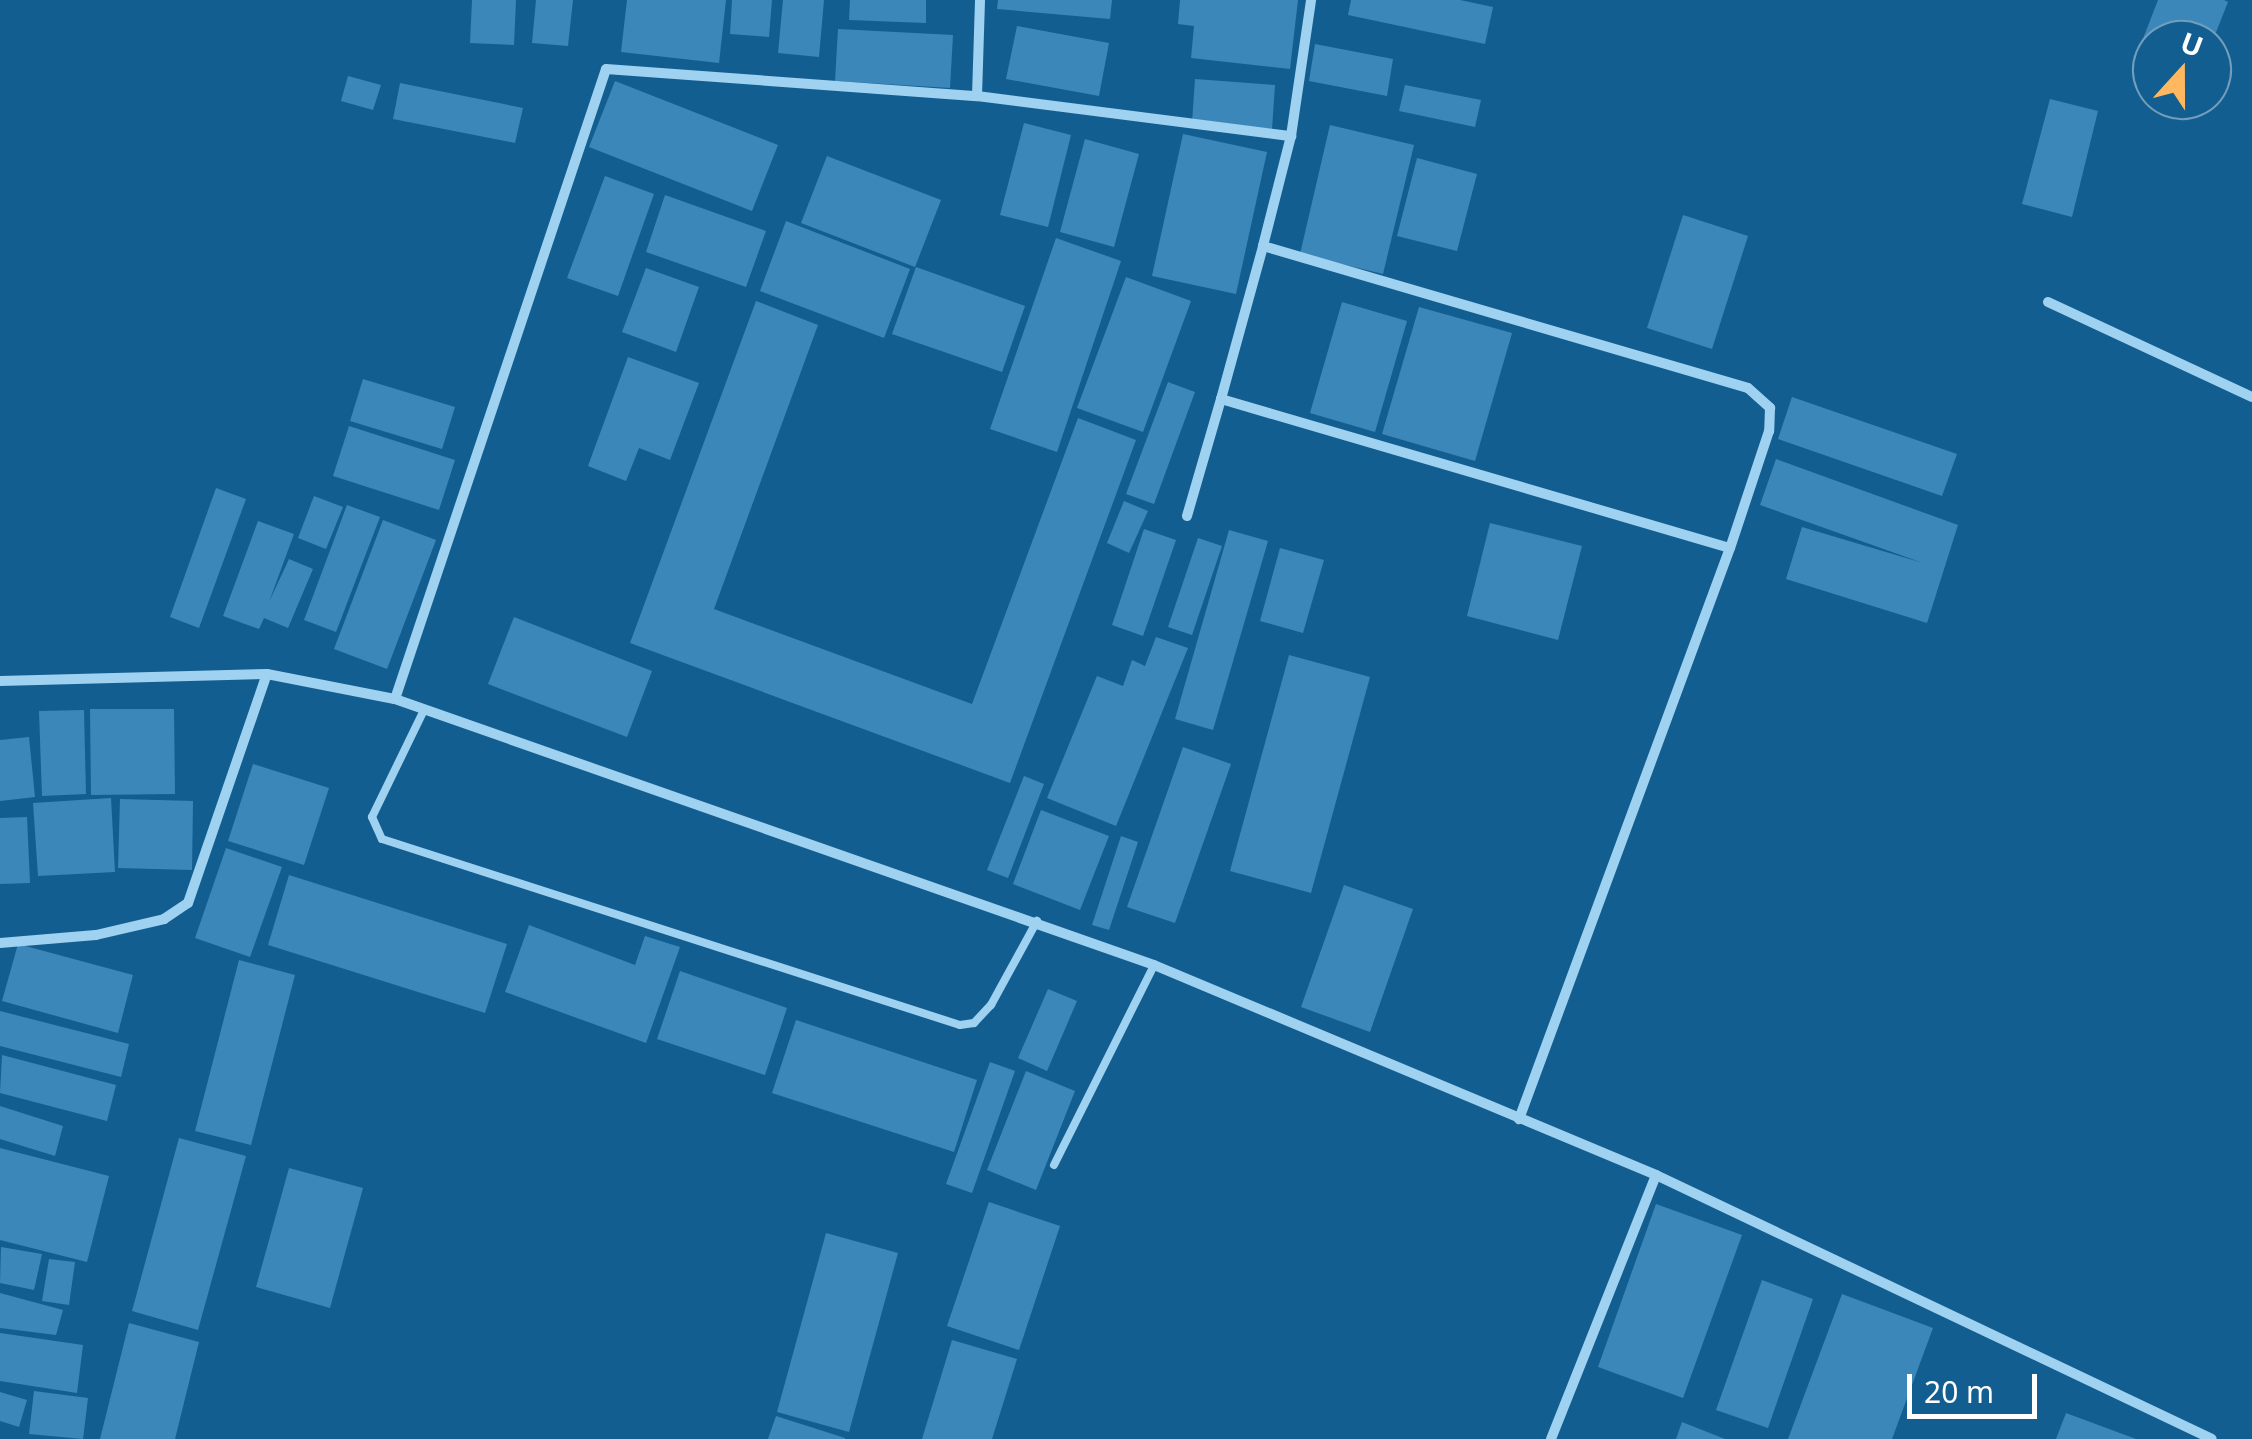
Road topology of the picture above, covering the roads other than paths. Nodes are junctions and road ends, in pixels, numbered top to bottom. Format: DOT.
graph roads {
  1 [pos="980,0"];
  2 [pos="1311,0"];
  3 [pos="977,96"];
  4 [pos="1291,136"];
  5 [pos="1264,246"];
  6 [pos="2048,302"];
  7 [pos="2252,398"];
  8 [pos="1221,399"];
  9 [pos="1187,516"];
  10 [pos="1730,548"];
  11 [pos="267,674"];
  12 [pos="0,681"];
  13 [pos="395,699"];
  14 [pos="424,710"];
  15 [pos="1037,920"];
  16 [pos="0,943"];
  17 [pos="1154,964"];
  18 [pos="1519,1119"];
  19 [pos="1054,1165"];
  20 [pos="1656,1175"];
  21 [pos="1551,1439"];
  22 [pos="2212,1439"];
  1 -- 3 [label="street"];
  2 -- 4 [label="street"];
  3 -- 4 [label="street"];
  3 -- 13 [label="street"];
  4 -- 5 [label="street"];
  5 -- 8 [label="street"];
  5 -- 10 [label="street"];
  6 -- 7 [label="street"];
  8 -- 9 [label="street"];
  8 -- 10 [label="street"];
  10 -- 18 [label="street"];
  11 -- 12 [label="street"];
  11 -- 13 [label="street"];
  11 -- 16 [label="street"];
  13 -- 14 [label="street"];
  14 -- 15 [label="street"];
  14 -- 15 [label="lane"];
  15 -- 17 [label="street"];
  17 -- 18 [label="street"];
  17 -- 19 [label="lane"];
  18 -- 20 [label="street"];
  20 -- 21 [label="street"];
  20 -- 22 [label="street"];
}
